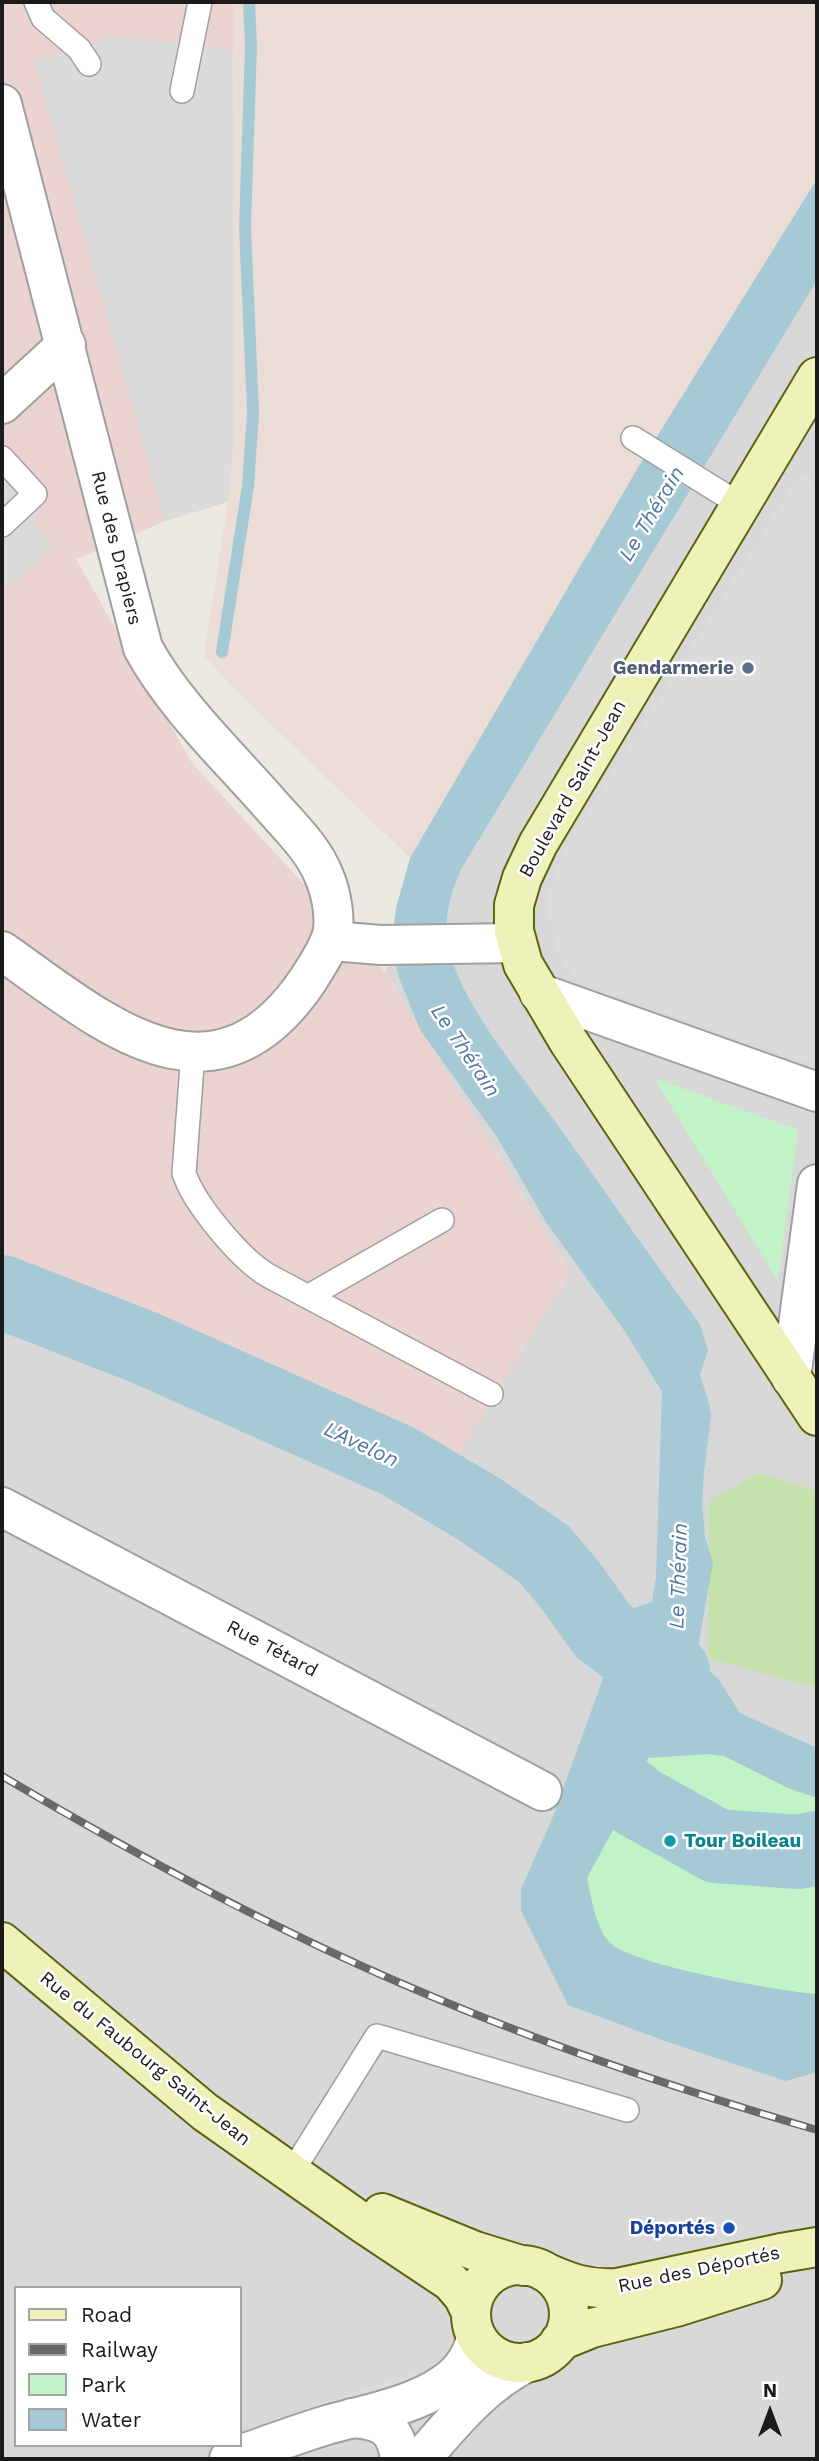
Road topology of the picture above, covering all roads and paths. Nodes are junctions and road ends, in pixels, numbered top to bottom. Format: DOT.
graph roads {
  1 [pos="36,2"];
  2 [pos="200,2"];
  3 [pos="89,64"];
  4 [pos="182,91"];
  5 [pos="2,104"];
  6 [pos="66,345"];
  7 [pos="812,396"];
  8 [pos="2,404"];
  9 [pos="633,438"];
  10 [pos="2,458"];
  11 [pos="725,495"];
  12 [pos="2,525"];
  13 [pos="332,937"];
  14 [pos="516,943"];
  15 [pos="2,951"];
  16 [pos="539,993"];
  17 [pos="192,1052"];
  18 [pos="817,1092"];
  19 [pos="817,1184"];
  20 [pos="442,1220"];
  21 [pos="309,1296"];
  22 [pos="791,1378"];
  23 [pos="491,1394"];
  24 [pos="817,1416"];
  25 [pos="2,1507"];
  26 [pos="542,1791"];
  27 [pos="2,1942"];
  28 [pos="627,2110"];
  29 [pos="292,2172"];
  30 [pos="817,2247"];
  31 [pos="533,2268"];
  32 [pos="817,2270"];
  33 [pos="474,2324"];
  34 [pos="560,2341"];
  35 [pos="528,2362"];
  36 [pos="352,2418"];
  37 [pos="229,2459"];
  38 [pos="400,2459"];
  39 [pos="421,2459"];
  1 -- 3 [label="lane"];
  2 -- 4 [label="lane"];
  5 -- 6 [label="street, Rue des Drapiers"];
  6 -- 8 [label="street"];
  6 -- 13 [label="street, Rue des Drapiers"];
  7 -- 11 [label="main road, Boulevard Saint-Jean"];
  9 -- 11 [label="lane"];
  10 -- 12 [label="lane"];
  11 -- 14 [label="main road, Boulevard Saint-Jean"];
  13 -- 14 [label="street"];
  13 -- 17 [label="street"];
  14 -- 16 [label="main road, Boulevard Saint-Jean"];
  15 -- 17 [label="street"];
  16 -- 18 [label="street"];
  16 -- 22 [label="main road, Boulevard Saint-Jean"];
  17 -- 21 [label="lane"];
  19 -- 22 [label="street"];
  20 -- 21 [label="lane"];
  21 -- 23 [label="lane"];
  22 -- 24 [label="main road, Boulevard Saint-Jean"];
  25 -- 26 [label="street, Rue Tétard"];
  27 -- 29 [label="main road, Rue du Faubourg Saint-Jean"];
  28 -- 29 [label="lane"];
  29 -- 31 [label="main road, Rue du Faubourg Saint-Jean"];
  29 -- 33 [label="main road, Rue du Faubourg Saint-Jean"];
  30 -- 31 [label="main road, Rue des Déportés"];
  31 -- 33 [label="main road"];
  31 -- 34 [label="main road"];
  32 -- 34 [label="main road, Rue des Déportés"];
  33 -- 35 [label="main road"];
  33 -- 36 [label="street"];
  34 -- 35 [label="main road"];
  35 -- 39 [label="street"];
  36 -- 37 [label="street"];
  36 -- 38 [label="street"];
}
